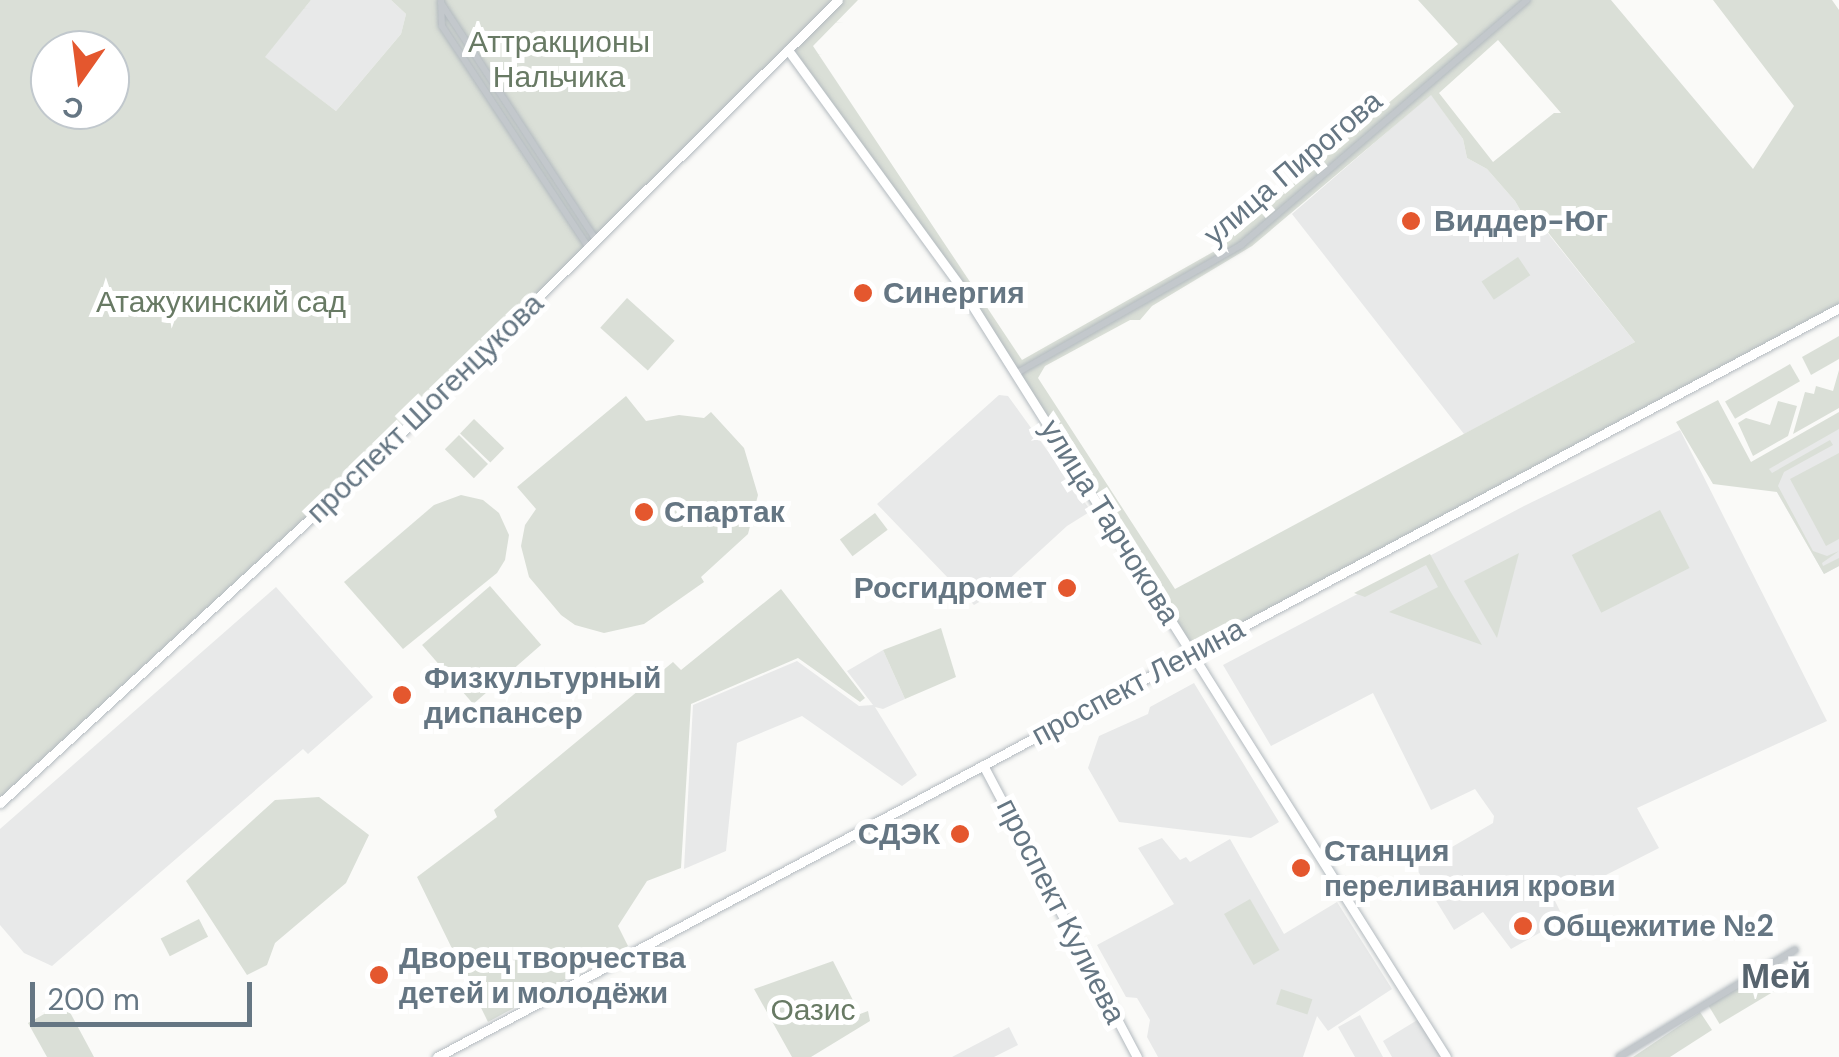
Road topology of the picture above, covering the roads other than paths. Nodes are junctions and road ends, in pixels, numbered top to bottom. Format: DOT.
graph roads {
  1 [pos="838,0"];
  2 [pos="1527,0"];
  3 [pos="441,1"];
  4 [pos="788,50"];
  5 [pos="592,244"];
  6 [pos="1839,308"];
  7 [pos="1017,374"];
  8 [pos="1192,653"];
  9 [pos="983,765"];
  10 [pos="0,803"];
  11 [pos="1794,950"];
  12 [pos="437,1057"];
  13 [pos="1137,1057"];
  14 [pos="1446,1057"];
  15 [pos="1619,1057"];
  1 -- 4 [label="street, проспект Шогенцукова"];
  2 -- 7 [label="street, улица Пирогова"];
  3 -- 5 [label="street"];
  4 -- 5 [label="street, проспект Шогенцукова"];
  4 -- 7 [label="street, улица Тарчокова"];
  5 -- 10 [label="street, проспект Шогенцукова"];
  6 -- 8 [label="street, проспект Ленина"];
  7 -- 8 [label="street, улица Тарчокова"];
  8 -- 9 [label="street, проспект Ленина"];
  8 -- 14 [label="street, улица Тарчокова"];
  9 -- 12 [label="street, проспект Ленина"];
  9 -- 13 [label="street, проспект Кулиева"];
  11 -- 15 [label="street"];
}
